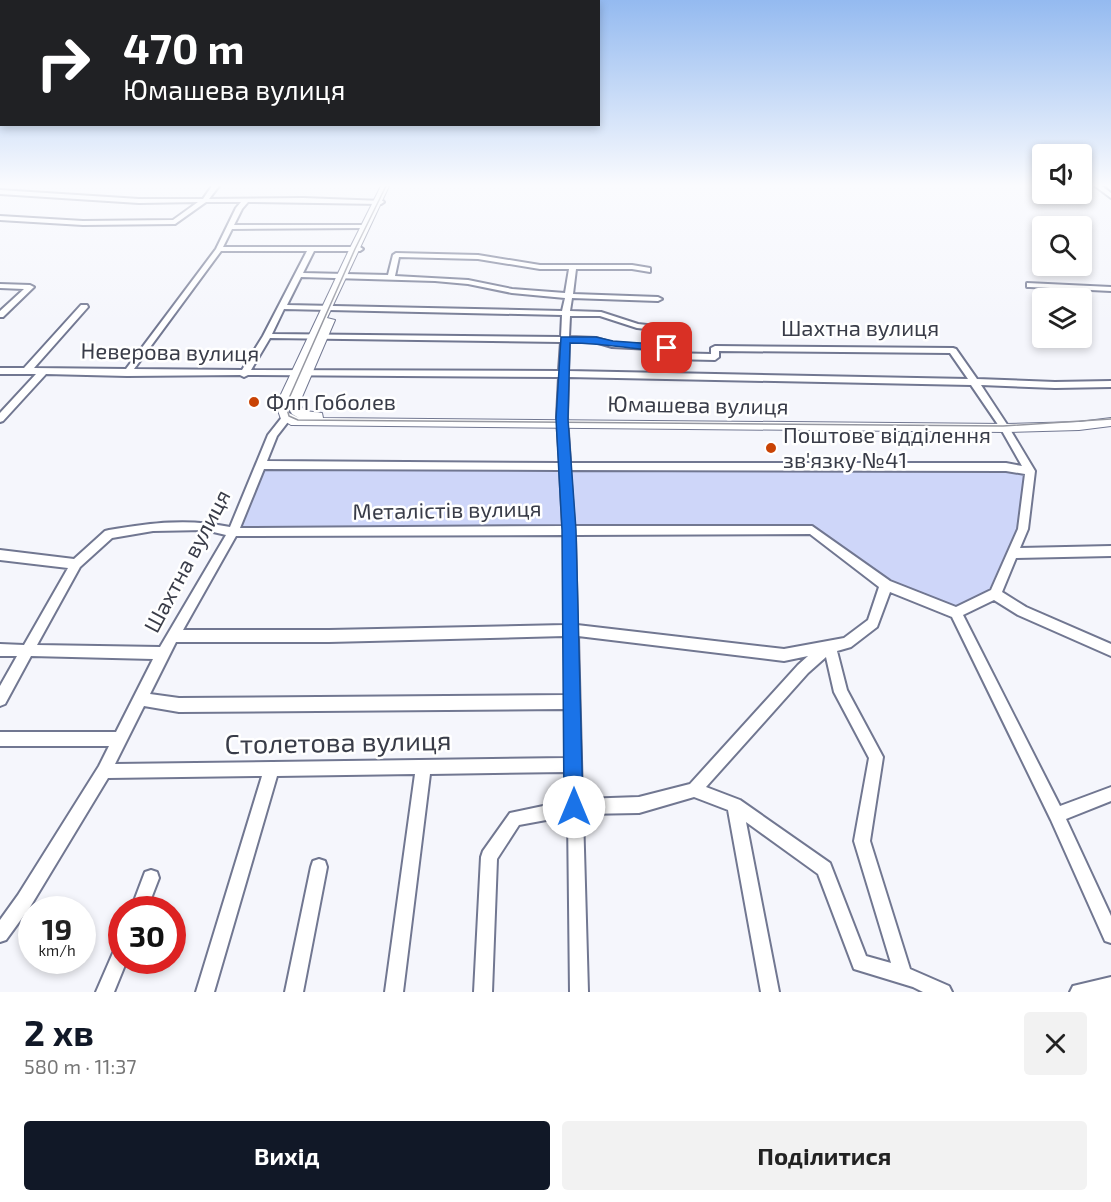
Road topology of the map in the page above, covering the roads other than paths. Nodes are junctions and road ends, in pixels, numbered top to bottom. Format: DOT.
graph roads {
  1 [pos="227,232"];
  2 [pos="363,232"];
  3 [pos="364,232"];
  4 [pos="219,249"];
  5 [pos="356,249"];
  6 [pos="311,250"];
  7 [pos="573,267"];
  8 [pos="647,270"];
  9 [pos="298,275"];
  10 [pos="345,277"];
  11 [pos="391,277"];
  12 [pos="1030,285"];
  13 [pos="0,286"];
  14 [pos="1111,289"];
  15 [pos="568,296"];
  16 [pos="658,299"];
  17 [pos="84,307"];
  18 [pos="282,307"];
  19 [pos="332,308"];
  20 [pos="566,313"];
  21 [pos="0,315"];
  22 [pos="662,329"];
  23 [pos="267,336"];
  24 [pos="318,337"];
  25 [pos="565,340"];
  26 [pos="0,371"];
  27 [pos="26,372"];
  28 [pos="43,372"];
  29 [pos="127,373"];
  30 [pos="244,374"];
  31 [pos="301,374"];
  32 [pos="563,374"];
  33 [pos="974,382"];
  34 [pos="1111,384"];
  35 [pos="1111,413"];
  36 [pos="291,415"];
  37 [pos="0,419"];
  38 [pos="562,421"];
  39 [pos="1111,422"];
  40 [pos="1003,424"];
  41 [pos="260,465"];
  42 [pos="566,466"];
  43 [pos="1030,471"];
  44 [pos="569,530"];
  45 [pos="233,532"];
  46 [pos="1111,552"];
  47 [pos="1012,553"];
  48 [pos="0,555"];
  49 [pos="76,564"];
  50 [pos="886,585"];
  51 [pos="995,594"];
  52 [pos="956,612"];
  53 [pos="571,630"];
  54 [pos="172,636"];
  55 [pos="829,646"];
  56 [pos="0,650"];
  57 [pos="27,650"];
  58 [pos="1111,650"];
  59 [pos="163,653"];
  60 [pos="0,699"];
  61 [pos="140,699"];
  62 [pos="573,702"];
  63 [pos="0,739"];
  64 [pos="119,739"];
  65 [pos="573,765"];
  66 [pos="423,768"];
  67 [pos="271,770"];
  68 [pos="104,771"];
  69 [pos="694,790"];
  70 [pos="1111,794"];
  71 [pos="735,805"];
  72 [pos="574,807"];
  73 [pos="1056,815"];
  74 [pos="319,867"];
  75 [pos="151,878"];
  76 [pos="144,896"];
  77 [pos="0,934"];
  78 [pos="1111,936"];
  79 [pos="113,974"];
  80 [pos="903,975"];
  81 [pos="1111,986"];
  82 [pos="105,992"];
  83 [pos="205,992"];
  84 [pos="294,992"];
  85 [pos="394,992"];
  86 [pos="483,992"];
  87 [pos="579,992"];
  88 [pos="770,992"];
  89 [pos="943,992"];
  90 [pos="1079,992"];
  1 -- 4 [label="street"];
  2 -- 5 [label="main road, Шахтна вулиця"];
  3 -- 5 [label="main road, Шахтна вулиця"];
  4 -- 6 [label="street"];
  4 -- 29 [label="street"];
  5 -- 6 [label="street"];
  5 -- 10 [label="main road, Шахтна вулиця"];
  6 -- 9 [label="street"];
  7 -- 8 [label="street"];
  7 -- 11 [label="street"];
  7 -- 15 [label="street"];
  9 -- 10 [label="street"];
  9 -- 18 [label="street"];
  10 -- 11 [label="street"];
  10 -- 19 [label="main road, Шахтна вулиця"];
  11 -- 15 [label="street"];
  12 -- 14 [label="street"];
  13 -- 21 [label="street"];
  15 -- 16 [label="street"];
  15 -- 20 [label="street"];
  17 -- 27 [label="street"];
  18 -- 19 [label="street"];
  18 -- 23 [label="street"];
  19 -- 20 [label="street"];
  19 -- 24 [label="main road, Шахтна вулиця"];
  20 -- 22 [label="street"];
  20 -- 25 [label="street"];
  23 -- 24 [label="street"];
  23 -- 30 [label="street"];
  24 -- 25 [label="street"];
  24 -- 31 [label="main road, Шахтна вулиця"];
  25 -- 32 [label="street"];
  25 -- 33 [label="street, Шахтна вулиця"];
  26 -- 27 [label="street, Неверова вулиця"];
  27 -- 28 [label="street, Неверова вулиця"];
  28 -- 29 [label="street, Неверова вулиця"];
  28 -- 37 [label="street"];
  29 -- 30 [label="street, Неверова вулиця"];
  30 -- 31 [label="street, Неверова вулиця"];
  31 -- 32 [label="street, Юмашева вулиця"];
  31 -- 36 [label="main road, Шахтна вулиця"];
  32 -- 33 [label="street, Юмашева вулиця"];
  32 -- 38 [label="street"];
  33 -- 34 [label="street, Юмашева вулиця"];
  33 -- 40 [label="street, Шахтна вулиця"];
  35 -- 40 [label="main road, Юмашева вулиця"];
  36 -- 38 [label="main road, Юмашева вулиця"];
  36 -- 41 [label="street, Шахтна вулиця"];
  38 -- 40 [label="main road, Юмашева вулиця"];
  38 -- 42 [label="street"];
  39 -- 40 [label="main road, Юмашева вулиця"];
  40 -- 43 [label="street, Шахтна вулиця"];
  41 -- 42 [label="street"];
  41 -- 45 [label="street, Шахтна вулиця"];
  42 -- 43 [label="street"];
  42 -- 44 [label="street"];
  43 -- 47 [label="street"];
  44 -- 45 [label="street, Металістів вулиця"];
  44 -- 50 [label="street, Металістів вулиця"];
  44 -- 53 [label="street"];
  45 -- 49 [label="street, Металістів вулиця"];
  45 -- 54 [label="street, Шахтна вулиця"];
  46 -- 47 [label="street"];
  47 -- 51 [label="street"];
  48 -- 49 [label="street"];
  49 -- 57 [label="street"];
  50 -- 52 [label="street, Металістів вулиця"];
  50 -- 55 [label="street"];
  51 -- 52 [label="street"];
  51 -- 58 [label="street"];
  52 -- 73 [label="street"];
  53 -- 54 [label="street"];
  53 -- 55 [label="street"];
  53 -- 62 [label="street"];
  54 -- 59 [label="street, Шахтна вулиця"];
  55 -- 69 [label="street"];
  55 -- 80 [label="street"];
  56 -- 57 [label="street"];
  57 -- 59 [label="street"];
  57 -- 60 [label="street"];
  59 -- 61 [label="street, Шахтна вулиця"];
  61 -- 62 [label="street"];
  61 -- 64 [label="street, Шахтна вулиця"];
  62 -- 65 [label="street"];
  63 -- 64 [label="street"];
  64 -- 68 [label="street, Шахтна вулиця"];
  65 -- 66 [label="street, Столетова вулиця"];
  65 -- 72 [label="street"];
  66 -- 67 [label="street, Столетова вулиця"];
  66 -- 85 [label="street"];
  67 -- 68 [label="street, Столетова вулиця"];
  67 -- 83 [label="street"];
  68 -- 77 [label="street, Шахтна вулиця"];
  69 -- 71 [label="street"];
  69 -- 72 [label="street"];
  70 -- 73 [label="street"];
  71 -- 80 [label="street"];
  71 -- 88 [label="street"];
  72 -- 86 [label="street"];
  72 -- 87 [label="street"];
  73 -- 78 [label="street"];
  74 -- 84 [label="street"];
  75 -- 76 [label="street"];
  79 -- 82 [label="street"];
  80 -- 89 [label="street"];
  81 -- 90 [label="street"];
}
